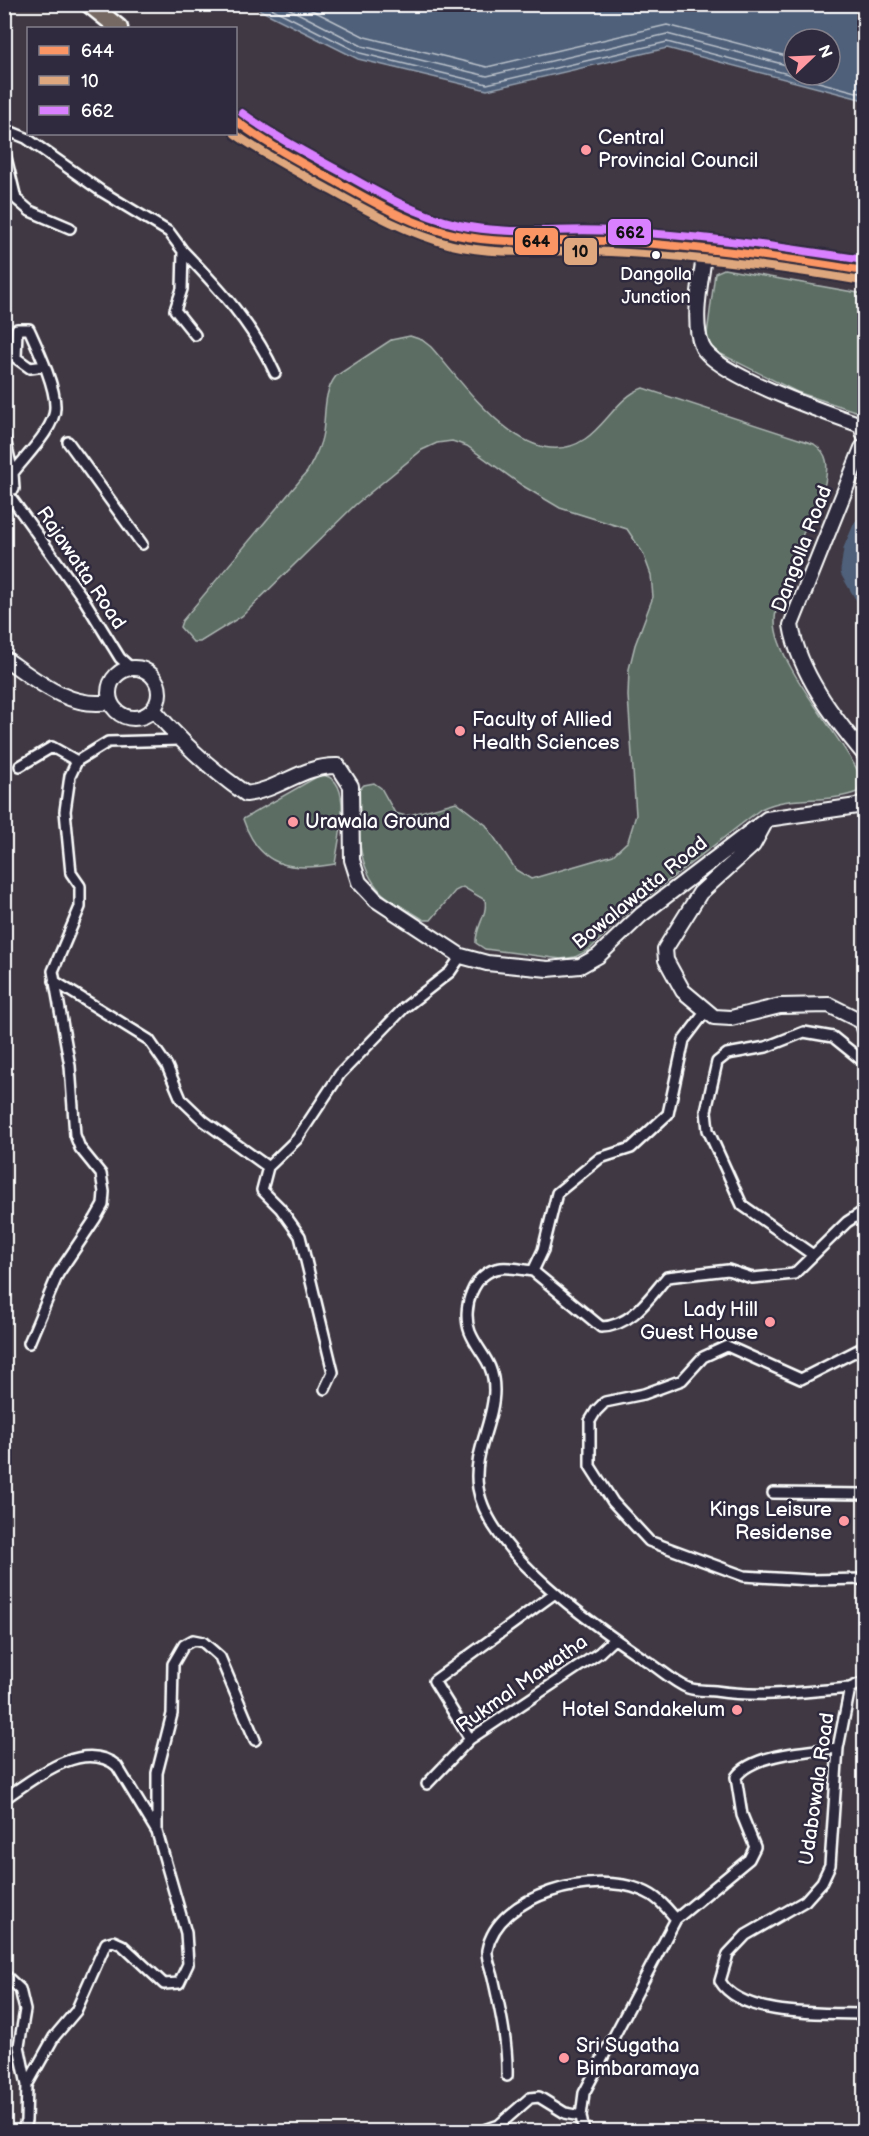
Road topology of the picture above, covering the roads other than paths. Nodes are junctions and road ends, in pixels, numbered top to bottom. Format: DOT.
graph roads {
  1 [pos="89,4"];
  2 [pos="118,27"];
  3 [pos="237,122"];
  4 [pos="4,129"];
  5 [pos="4,148"];
  6 [pos="70,228"];
  7 [pos="705,249"];
  8 [pos="183,251"];
  9 [pos="864,271"];
  10 [pos="195,335"];
  11 [pos="45,366"];
  12 [pos="275,374"];
  13 [pos="5,439"];
  14 [pos="863,441"];
  15 [pos="68,442"];
  16 [pos="12,473"];
  17 [pos="9,489"];
  18 [pos="142,544"];
  19 [pos="4,658"];
  20 [pos="130,667"];
  21 [pos="109,702"];
  22 [pos="153,709"];
  23 [pos="179,740"];
  24 [pos="864,754"];
  25 [pos="77,761"];
  26 [pos="20,766"];
  27 [pos="864,802"];
  28 [pos="767,819"];
  29 [pos="461,956"];
  30 [pos="54,981"];
  31 [pos="706,1011"];
  32 [pos="864,1024"];
  33 [pos="864,1062"];
  34 [pos="268,1167"];
  35 [pos="864,1211"];
  36 [pos="813,1255"];
  37 [pos="533,1271"];
  38 [pos="29,1343"];
  39 [pos="864,1347"];
  40 [pos="325,1389"];
  41 [pos="773,1493"];
  42 [pos="864,1494"];
  43 [pos="864,1579"];
  44 [pos="555,1593"];
  45 [pos="614,1639"];
  46 [pos="864,1682"];
  47 [pos="850,1688"];
  48 [pos="470,1739"];
  49 [pos="255,1740"];
  50 [pos="838,1748"];
  51 [pos="427,1784"];
  52 [pos="4,1799"];
  53 [pos="157,1833"];
  54 [pos="676,1919"];
  55 [pos="4,1974"];
  56 [pos="864,2014"];
  57 [pos="507,2076"];
  58 [pos="27,2085"];
  59 [pos="581,2116"];
  60 [pos="22,2132"];
  61 [pos="479,2132"];
  62 [pos="584,2132"];
  1 -- 2 [label="highway"];
  3 -- 7 [label="highway"];
  4 -- 8 [label="street"];
  5 -- 6 [label="street"];
  7 -- 9 [label="highway"];
  7 -- 14 [label="street, Dangolla Road"];
  8 -- 10 [label="street"];
  8 -- 12 [label="street"];
  11 -- 11 [label="street"];
  11 -- 16 [label="street"];
  13 -- 16 [label="street"];
  14 -- 24 [label="street, Dangolla Road"];
  15 -- 18 [label="street"];
  16 -- 17 [label="street"];
  17 -- 20 [label="street, Rajawatta Road"];
  19 -- 21 [label="street"];
  20 -- 21 [label="street"];
  20 -- 22 [label="street"];
  21 -- 22 [label="street"];
  22 -- 23 [label="street, Bowalawatta Road"];
  23 -- 25 [label="street"];
  23 -- 29 [label="street, Bowalawatta Road"];
  25 -- 26 [label="street"];
  25 -- 30 [label="street"];
  27 -- 28 [label="street"];
  28 -- 29 [label="street, Bowalawatta Road"];
  28 -- 31 [label="street"];
  29 -- 34 [label="street"];
  30 -- 34 [label="street"];
  30 -- 38 [label="street"];
  31 -- 32 [label="street"];
  31 -- 37 [label="street"];
  33 -- 36 [label="street"];
  34 -- 40 [label="street"];
  35 -- 36 [label="street"];
  36 -- 37 [label="street"];
  37 -- 44 [label="street"];
  39 -- 43 [label="street"];
  41 -- 42 [label="street"];
  44 -- 45 [label="street"];
  44 -- 48 [label="street"];
  45 -- 47 [label="street"];
  45 -- 48 [label="street, Rukmal Mawatha"];
  46 -- 47 [label="street"];
  47 -- 50 [label="street, Udabowala Road"];
  48 -- 51 [label="street, Rukmal Mawatha"];
  49 -- 53 [label="street"];
  50 -- 54 [label="street"];
  50 -- 56 [label="street, Udabowala Road"];
  52 -- 53 [label="street"];
  53 -- 58 [label="street"];
  54 -- 57 [label="street"];
  54 -- 59 [label="street"];
  55 -- 58 [label="street"];
  58 -- 60 [label="street"];
  59 -- 61 [label="street"];
  59 -- 62 [label="street"];
}
